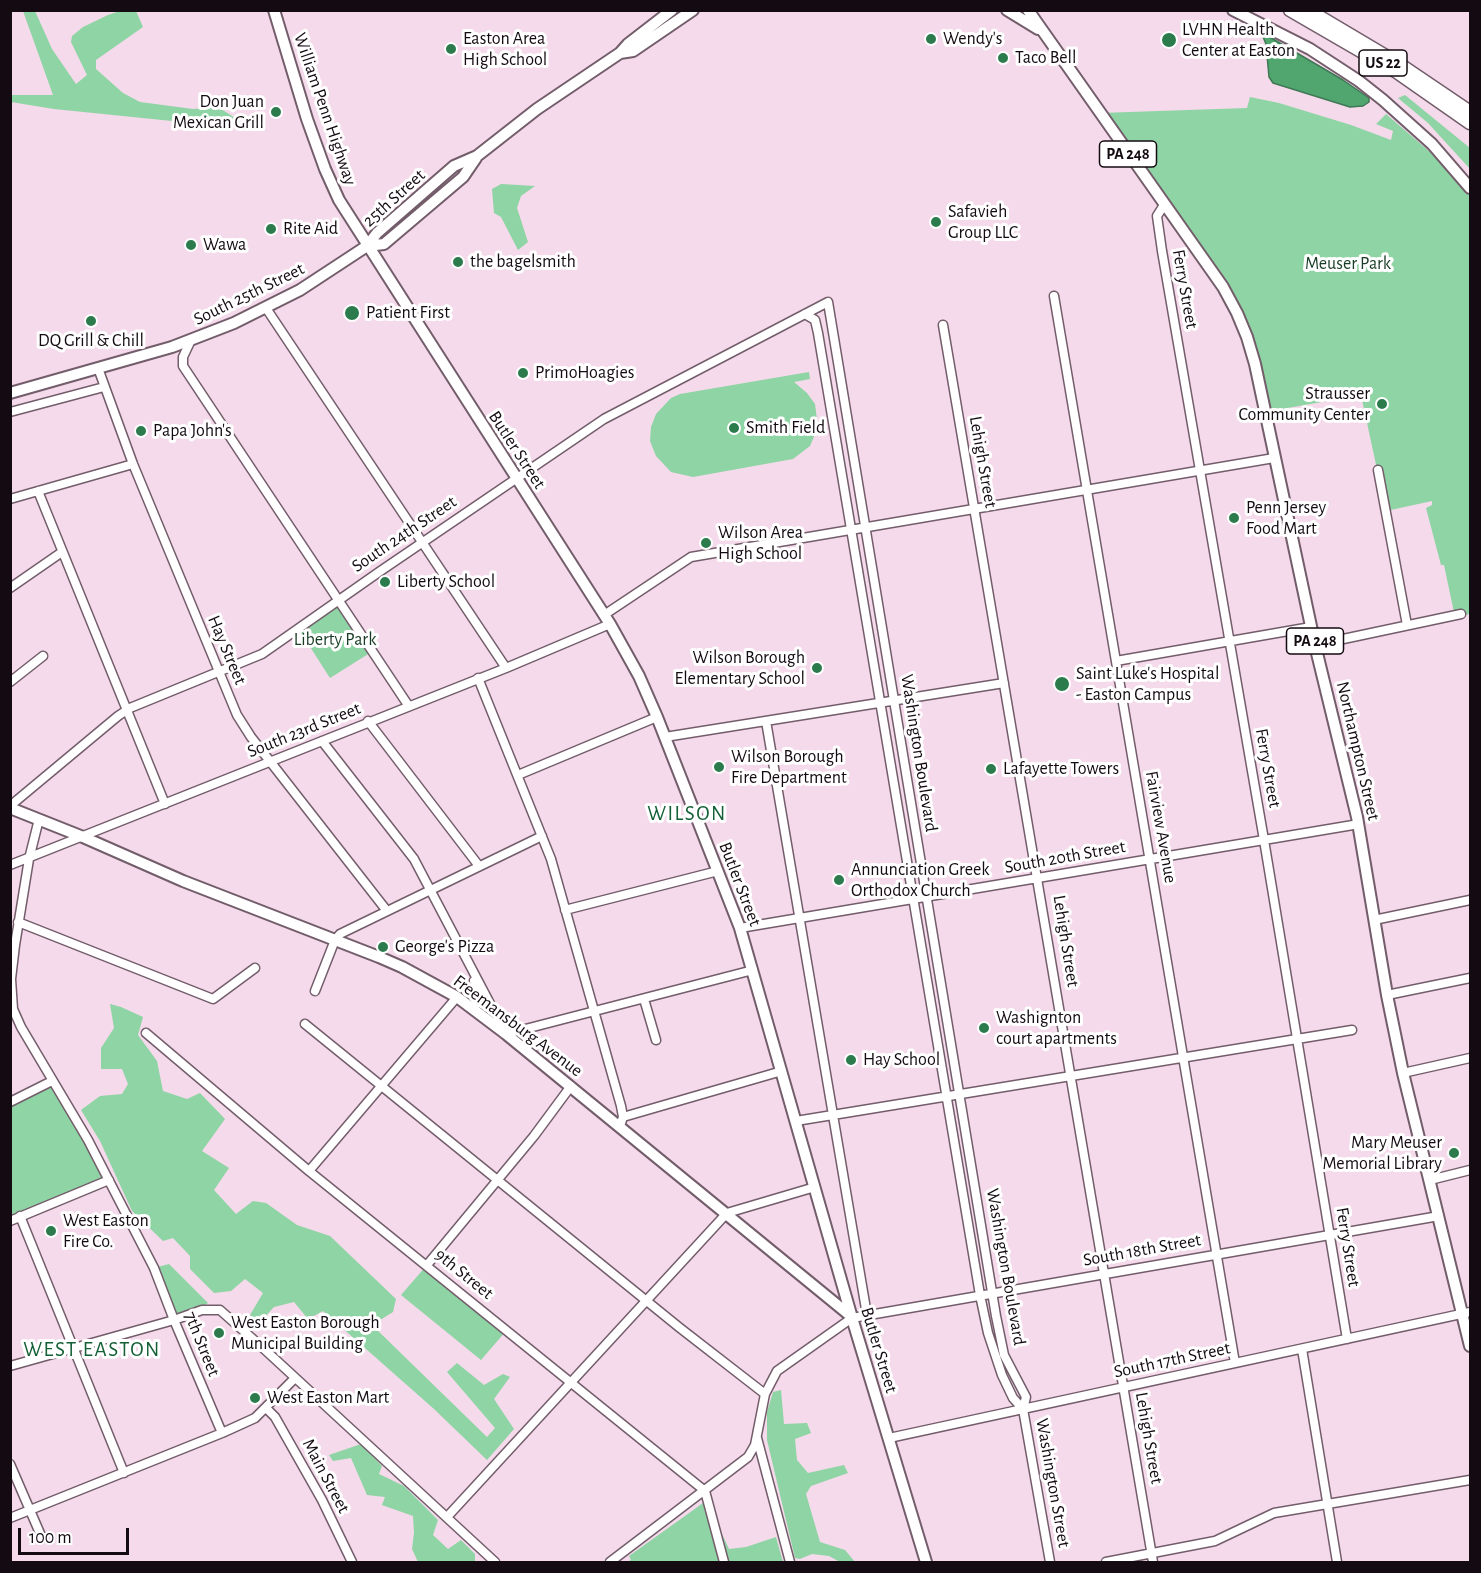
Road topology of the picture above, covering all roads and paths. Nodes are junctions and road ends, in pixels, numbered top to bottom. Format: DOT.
graph roads {
  1 [pos="274,10"];
  2 [pos="672,10"];
  3 [pos="693,10"];
  4 [pos="1007,10"];
  5 [pos="1028,10"];
  6 [pos="1233,10"];
  7 [pos="1290,10"];
  8 [pos="1308,10"];
  9 [pos="1316,10"];
  10 [pos="1331,23"];
  11 [pos="1041,31"];
  12 [pos="620,53"];
  13 [pos="1470,112"];
  14 [pos="1470,123"];
  15 [pos="1470,188"];
  16 [pos="1164,205"];
  17 [pos="367,246"];
  18 [pos="1054,296"];
  19 [pos="828,302"];
  20 [pos="266,308"];
  21 [pos="805,314"];
  22 [pos="943,325"];
  23 [pos="191,340"];
  24 [pos="98,368"];
  25 [pos="104,387"];
  26 [pos="10,393"];
  27 [pos="10,412"];
  28 [pos="1274,458"];
  29 [pos="133,464"];
  30 [pos="1200,470"];
  31 [pos="1378,470"];
  32 [pos="516,479"];
  33 [pos="1087,489"];
  34 [pos="38,491"];
  35 [pos="10,499"];
  36 [pos="975,508"];
  37 [pos="865,527"];
  38 [pos="851,530"];
  39 [pos="421,543"];
  40 [pos="62,552"];
  41 [pos="10,588"];
  42 [pos="339,599"];
  43 [pos="1461,614"];
  44 [pos="607,619"];
  45 [pos="1407,625"];
  46 [pos="1311,627"];
  47 [pos="1229,642"];
  48 [pos="1315,645"];
  49 [pos="43,656"];
  50 [pos="1116,661"];
  51 [pos="506,668"];
  52 [pos="218,672"];
  53 [pos="478,678"];
  54 [pos="10,682"];
  55 [pos="1004,683"];
  56 [pos="894,701"];
  57 [pos="880,703"];
  58 [pos="408,705"];
  59 [pos="127,710"];
  60 [pos="657,717"];
  61 [pos="368,721"];
  62 [pos="766,721"];
  63 [pos="665,737"];
  64 [pos="322,741"];
  65 [pos="271,761"];
  66 [pos="518,775"];
  67 [pos="165,804"];
  68 [pos="10,807"];
  69 [pos="39,819"];
  70 [pos="1359,824"];
  71 [pos="542,836"];
  72 [pos="83,837"];
  73 [pos="1264,840"];
  74 [pos="29,859"];
  75 [pos="1150,859"];
  76 [pos="10,866"];
  77 [pos="479,866"];
  78 [pos="718,871"];
  79 [pos="1038,878"];
  80 [pos="430,891"];
  81 [pos="927,897"];
  82 [pos="913,899"];
  83 [pos="1470,900"];
  84 [pos="565,910"];
  85 [pos="387,911"];
  86 [pos="800,918"];
  87 [pos="1374,920"];
  88 [pos="18,922"];
  89 [pos="740,928"];
  90 [pos="335,940"];
  91 [pos="255,968"];
  92 [pos="471,969"];
  93 [pos="753,970"];
  94 [pos="1470,978"];
  95 [pos="315,991"];
  96 [pos="1387,995"];
  97 [pos="457,997"];
  98 [pos="644,999"];
  99 [pos="475,1010"];
  100 [pos="593,1011"];
  101 [pos="305,1024"];
  102 [pos="1352,1030"];
  103 [pos="146,1033"];
  104 [pos="506,1034"];
  105 [pos="1297,1039"];
  106 [pos="656,1040"];
  107 [pos="1183,1058"];
  108 [pos="1470,1058"];
  109 [pos="782,1071"];
  110 [pos="1403,1073"];
  111 [pos="1071,1076"];
  112 [pos="52,1081"];
  113 [pos="382,1086"];
  114 [pos="571,1086"];
  115 [pos="959,1095"];
  116 [pos="946,1097"];
  117 [pos="10,1102"];
  118 [pos="833,1115"];
  119 [pos="796,1121"];
  120 [pos="622,1122"];
  121 [pos="1470,1170"];
  122 [pos="309,1171"];
  123 [pos="498,1179"];
  124 [pos="109,1180"];
  125 [pos="1430,1180"];
  126 [pos="815,1187"];
  127 [pos="727,1213"];
  128 [pos="21,1216"];
  129 [pos="1439,1216"];
  130 [pos="10,1221"];
  131 [pos="1330,1235"];
  132 [pos="1217,1254"];
  133 [pos="427,1265"];
  134 [pos="1105,1274"];
  135 [pos="992,1293"];
  136 [pos="980,1295"];
  137 [pos="648,1301"];
  138 [pos="1467,1313"];
  139 [pos="867,1315"];
  140 [pos="852,1318"];
  141 [pos="174,1320"];
  142 [pos="1347,1339"];
  143 [pos="1470,1346"];
  144 [pos="75,1347"];
  145 [pos="1302,1349"];
  146 [pos="1235,1363"];
  147 [pos="10,1366"];
  148 [pos="295,1378"];
  149 [pos="572,1383"];
  150 [pos="1124,1387"];
  151 [pos="765,1394"];
  152 [pos="266,1407"];
  153 [pos="1023,1409"];
  154 [pos="222,1433"];
  155 [pos="757,1435"];
  156 [pos="889,1438"];
  157 [pos="10,1464"];
  158 [pos="124,1473"];
  159 [pos="1470,1480"];
  160 [pos="705,1491"];
  161 [pos="1328,1504"];
  162 [pos="30,1511"];
  163 [pos="447,1517"];
  164 [pos="10,1518"];
  165 [pos="42,1538"];
  166 [pos="1152,1558"];
  167 [pos="352,1563"];
  168 [pos="495,1563"];
  169 [pos="610,1563"];
  170 [pos="724,1563"];
  171 [pos="790,1563"];
  172 [pos="926,1563"];
  173 [pos="1050,1563"];
  174 [pos="1106,1563"];
  175 [pos="1337,1563"];
  1 -- 17 [label="main road, William Penn Highway"];
  2 -- 12 [label="main road, 25th Street"];
  3 -- 12 [label="main road, 25th Street"];
  4 -- 11 [label="main road"];
  5 -- 11 [label="main road, Northampton Street / PA 248"];
  6 -- 15 [label="main road"];
  7 -- 14 [label="highway, US 22"];
  8 -- 10 [label="highway, US 22"];
  9 -- 10 [label="highway"];
  10 -- 13 [label="highway, US 22"];
  11 -- 16 [label="main road, Northampton Street / PA 248"];
  12 -- 17 [label="main road, 25th Street"];
  16 -- 28 [label="main road, Northampton Street / PA 248"];
  16 -- 30 [label="street, Ferry Street"];
  17 -- 20 [label="main road, South 25th Street"];
  17 -- 32 [label="main road, Butler Street"];
  18 -- 33 [label="street, Fairview Avenue"];
  19 -- 21 [label="street, South 24th Street"];
  19 -- 37 [label="street, Washington Boulevard"];
  20 -- 23 [label="main road, South 25th Street"];
  20 -- 39 [label="street"];
  21 -- 32 [label="street, South 24th Street"];
  21 -- 38 [label="street, Washington Boulevard"];
  22 -- 36 [label="street, Lehigh Street"];
  23 -- 24 [label="main road, South 25th Street"];
  23 -- 42 [label="street"];
  24 -- 25 [label="street, Hay Street"];
  24 -- 26 [label="main road, South 25th Street"];
  25 -- 27 [label="street"];
  25 -- 29 [label="street, Hay Street"];
  28 -- 30 [label="street, South 23rd Street"];
  28 -- 46 [label="main road, Northampton Street / PA 248"];
  29 -- 34 [label="street"];
  29 -- 52 [label="street, Hay Street"];
  30 -- 33 [label="street, South 23rd Street"];
  30 -- 47 [label="street, Ferry Street"];
  31 -- 45 [label="street"];
  32 -- 39 [label="street, South 24th Street"];
  32 -- 44 [label="main road, Butler Street"];
  33 -- 36 [label="street, South 23rd Street"];
  33 -- 50 [label="street, Fairview Avenue"];
  34 -- 35 [label="street"];
  34 -- 40 [label="street"];
  36 -- 37 [label="street, South 23rd Street"];
  36 -- 55 [label="street, Lehigh Street"];
  37 -- 38 [label="street, South 23rd Street"];
  37 -- 56 [label="street, Washington Boulevard"];
  38 -- 44 [label="street, South 23rd Street"];
  38 -- 57 [label="street, Washington Boulevard"];
  39 -- 42 [label="street, South 24th Street"];
  39 -- 51 [label="street"];
  40 -- 41 [label="street"];
  40 -- 59 [label="street"];
  42 -- 52 [label="street, South 24th Street"];
  42 -- 58 [label="street"];
  43 -- 45 [label="street"];
  44 -- 51 [label="street, South 23rd Street"];
  44 -- 60 [label="main road, Butler Street"];
  45 -- 48 [label="street"];
  46 -- 47 [label="street"];
  46 -- 48 [label="main road, Northampton Street / PA 248"];
  47 -- 50 [label="street"];
  47 -- 73 [label="street, Ferry Street"];
  48 -- 70 [label="main road, Northampton Street / PA 248"];
  49 -- 54 [label="street"];
  50 -- 75 [label="street, Fairview Avenue"];
  51 -- 53 [label="street, South 23rd Street"];
  52 -- 59 [label="street, South 24th Street"];
  52 -- 65 [label="street, Hay Street"];
  53 -- 58 [label="street, South 23rd Street"];
  53 -- 66 [label="street"];
  55 -- 56 [label="street"];
  55 -- 79 [label="street, Lehigh Street"];
  56 -- 57 [label="street"];
  56 -- 81 [label="street, Washington Boulevard"];
  57 -- 62 [label="street"];
  57 -- 82 [label="street, Washington Boulevard"];
  58 -- 61 [label="street, South 23rd Street"];
  59 -- 67 [label="street"];
  59 -- 68 [label="street, South 24th Street"];
  60 -- 63 [label="main road, Butler Street"];
  60 -- 66 [label="street"];
  61 -- 64 [label="street, South 23rd Street"];
  61 -- 77 [label="street"];
  62 -- 63 [label="street"];
  62 -- 86 [label="street"];
  63 -- 78 [label="main road, Butler Street"];
  64 -- 65 [label="street, South 23rd Street"];
  64 -- 80 [label="street"];
  65 -- 67 [label="street, South 23rd Street"];
  65 -- 85 [label="street, Hay Street"];
  66 -- 71 [label="street"];
  67 -- 72 [label="street, South 23rd Street"];
  68 -- 69 [label="main road, Freemansburg Avenue"];
  69 -- 72 [label="main road, Freemansburg Avenue"];
  69 -- 74 [label="street, 7th Street"];
  70 -- 73 [label="street, South 20th Street"];
  70 -- 87 [label="main road, Northampton Street / PA 248"];
  71 -- 77 [label="street"];
  71 -- 84 [label="street"];
  72 -- 74 [label="street, South 23rd Street"];
  72 -- 90 [label="main road, Freemansburg Avenue"];
  73 -- 75 [label="street, South 20th Street"];
  73 -- 105 [label="street, Ferry Street"];
  74 -- 76 [label="street, South 23rd Street"];
  74 -- 88 [label="street, 7th Street"];
  75 -- 79 [label="street, South 20th Street"];
  75 -- 107 [label="street, Fairview Avenue"];
  77 -- 80 [label="street"];
  78 -- 84 [label="street"];
  78 -- 89 [label="main road, Butler Street"];
  79 -- 81 [label="street, South 20th Street"];
  79 -- 111 [label="street, Lehigh Street"];
  80 -- 85 [label="street"];
  80 -- 92 [label="street"];
  81 -- 82 [label="street, South 20th Street"];
  81 -- 115 [label="street, Washington Boulevard"];
  82 -- 86 [label="street, South 20th Street"];
  82 -- 116 [label="street, Washington Boulevard"];
  83 -- 87 [label="street"];
  84 -- 100 [label="street"];
  85 -- 90 [label="street"];
  86 -- 89 [label="street, South 20th Street"];
  86 -- 118 [label="street"];
  87 -- 96 [label="main road, Northampton Street / PA 248"];
  88 -- 91 [label="street"];
  88 -- 112 [label="street, 7th Street"];
  89 -- 93 [label="main road, Butler Street"];
  90 -- 95 [label="street"];
  90 -- 97 [label="main road, Freemansburg Avenue"];
  92 -- 99 [label="street"];
  92 -- 104 [label="street"];
  93 -- 98 [label="street"];
  93 -- 109 [label="main road, Butler Street"];
  94 -- 96 [label="street"];
  96 -- 110 [label="main road, Northampton Street / PA 248"];
  97 -- 99 [label="main road, Freemansburg Avenue"];
  97 -- 113 [label="street"];
  98 -- 100 [label="street"];
  98 -- 106 [label="street"];
  99 -- 104 [label="main road, Freemansburg Avenue"];
  100 -- 104 [label="street"];
  100 -- 120 [label="street"];
  101 -- 113 [label="street"];
  102 -- 105 [label="street"];
  103 -- 122 [label="street, 9th Street"];
  104 -- 114 [label="main road, Freemansburg Avenue"];
  105 -- 107 [label="street"];
  105 -- 131 [label="street, Ferry Street"];
  107 -- 111 [label="street"];
  107 -- 132 [label="street, Fairview Avenue"];
  108 -- 110 [label="street"];
  109 -- 119 [label="main road, Butler Street"];
  109 -- 120 [label="street"];
  110 -- 125 [label="main road, Northampton Street / PA 248"];
  111 -- 115 [label="street"];
  111 -- 134 [label="street, Lehigh Street"];
  112 -- 117 [label="street"];
  112 -- 124 [label="street, 7th Street"];
  113 -- 122 [label="street"];
  113 -- 123 [label="street"];
  114 -- 120 [label="main road, Freemansburg Avenue"];
  114 -- 123 [label="street"];
  115 -- 116 [label="street"];
  115 -- 135 [label="street, Washington Boulevard"];
  116 -- 118 [label="street"];
  116 -- 136 [label="street, Washington Boulevard"];
  118 -- 119 [label="street"];
  118 -- 139 [label="street"];
  119 -- 126 [label="main road, Butler Street"];
  120 -- 127 [label="main road, Freemansburg Avenue"];
  121 -- 125 [label="street"];
  122 -- 133 [label="street, 9th Street"];
  123 -- 133 [label="street"];
  123 -- 137 [label="street"];
  124 -- 128 [label="street"];
  124 -- 141 [label="street, 7th Street"];
  125 -- 129 [label="main road, Northampton Street / PA 248"];
  126 -- 127 [label="street"];
  126 -- 140 [label="main road, Butler Street"];
  127 -- 137 [label="street"];
  127 -- 140 [label="main road, Freemansburg Avenue"];
  128 -- 130 [label="street"];
  128 -- 144 [label="street"];
  129 -- 131 [label="street, South 18th Street"];
  129 -- 138 [label="main road, Northampton Street / PA 248"];
  131 -- 132 [label="street, South 18th Street"];
  131 -- 142 [label="street, Ferry Street"];
  132 -- 134 [label="street, South 18th Street"];
  132 -- 146 [label="street, Fairview Avenue"];
  133 -- 149 [label="street, 9th Street"];
  134 -- 135 [label="street, South 18th Street"];
  134 -- 150 [label="street, Lehigh Street"];
  135 -- 136 [label="street, South 18th Street"];
  135 -- 153 [label="street, Washington Boulevard"];
  136 -- 139 [label="street, South 18th Street"];
  136 -- 153 [label="street, Washington Boulevard"];
  137 -- 149 [label="street"];
  137 -- 151 [label="street"];
  138 -- 142 [label="street, South 17th Street"];
  138 -- 143 [label="main road, Northampton Street / PA 248"];
  139 -- 140 [label="street, South 18th Street"];
  140 -- 151 [label="street"];
  140 -- 156 [label="main road, Butler Street"];
  141 -- 144 [label="street"];
  141 -- 148 [label="street"];
  141 -- 154 [label="street, 7th Street"];
  142 -- 145 [label="street, South 17th Street"];
  144 -- 147 [label="street"];
  144 -- 158 [label="street"];
  145 -- 146 [label="street, South 17th Street"];
  145 -- 161 [label="street"];
  146 -- 150 [label="street, South 17th Street"];
  148 -- 152 [label="street"];
  148 -- 163 [label="street"];
  149 -- 160 [label="street, 9th Street"];
  149 -- 163 [label="street"];
  150 -- 153 [label="street, South 17th Street"];
  150 -- 166 [label="street, Lehigh Street"];
  151 -- 155 [label="street"];
  152 -- 154 [label="street"];
  152 -- 167 [label="street, Main Street"];
  153 -- 156 [label="street, South 17th Street"];
  153 -- 173 [label="street, Washington Street"];
  154 -- 158 [label="street"];
  155 -- 160 [label="street"];
  155 -- 171 [label="street"];
  156 -- 172 [label="main road, Butler Street"];
  157 -- 162 [label="street"];
  158 -- 162 [label="street"];
  159 -- 161 [label="street"];
  160 -- 169 [label="street"];
  160 -- 170 [label="street"];
  161 -- 166 [label="street"];
  161 -- 175 [label="street"];
  162 -- 164 [label="street"];
  162 -- 165 [label="street"];
  163 -- 168 [label="street"];
  166 -- 174 [label="street"];
}
